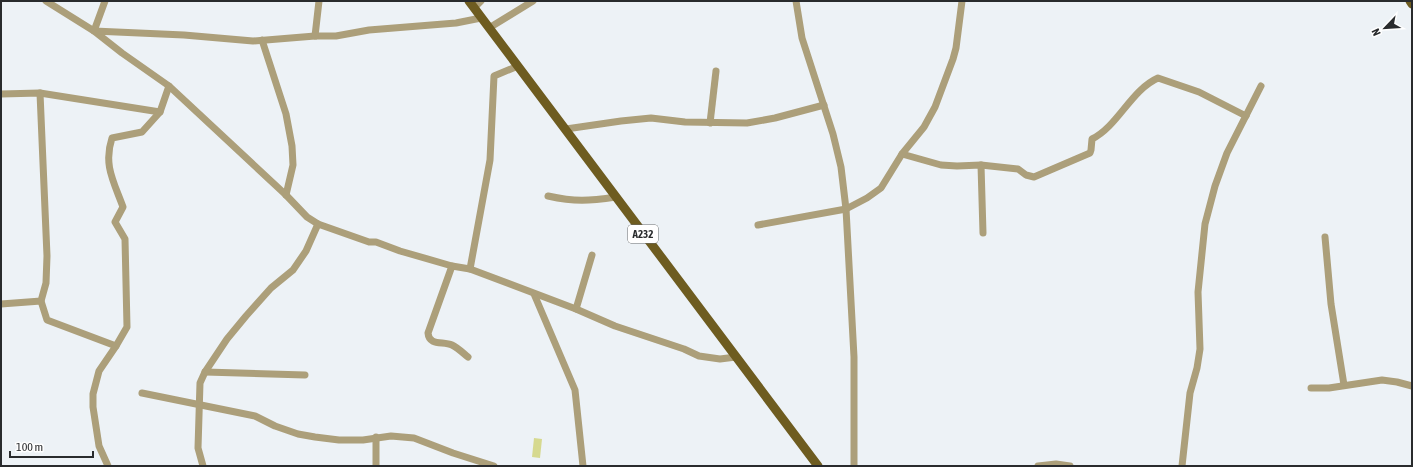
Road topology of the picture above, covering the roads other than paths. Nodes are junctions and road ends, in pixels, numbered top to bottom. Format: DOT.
graph roads {
  1 [pos="46,1"];
  2 [pos="105,1"];
  3 [pos="319,1"];
  4 [pos="533,1"];
  5 [pos="796,1"];
  6 [pos="962,1"];
  7 [pos="1410,1"];
  8 [pos="475,3"];
  9 [pos="1412,4"];
  10 [pos="481,18"];
  11 [pos="489,28"];
  12 [pos="94,31"];
  13 [pos="315,36"];
  14 [pos="262,40"];
  15 [pos="518,66"];
  16 [pos="716,71"];
  17 [pos="169,86"];
  18 [pos="1261,86"];
  19 [pos="40,93"];
  20 [pos="1,94"];
  21 [pos="824,105"];
  22 [pos="160,112"];
  23 [pos="1246,116"];
  24 [pos="710,123"];
  25 [pos="566,129"];
  26 [pos="902,154"];
  27 [pos="981,165"];
  28 [pos="286,195"];
  29 [pos="548,196"];
  30 [pos="616,197"];
  31 [pos="846,209"];
  32 [pos="318,224"];
  33 [pos="758,224"];
  34 [pos="982,233"];
  35 [pos="1325,237"];
  36 [pos="592,255"];
  37 [pos="452,266"];
  38 [pos="470,269"];
  39 [pos="534,294"];
  40 [pos="40,301"];
  41 [pos="1,304"];
  42 [pos="576,309"];
  43 [pos="116,346"];
  44 [pos="468,357"];
  45 [pos="736,357"];
  46 [pos="205,372"];
  47 [pos="305,375"];
  48 [pos="1344,385"];
  49 [pos="1412,386"];
  50 [pos="1312,388"];
  51 [pos="142,393"];
  52 [pos="199,404"];
  53 [pos="376,437"];
  54 [pos="108,466"];
  55 [pos="203,466"];
  56 [pos="376,466"];
  57 [pos="494,466"];
  58 [pos="583,466"];
  59 [pos="818,466"];
  60 [pos="854,466"];
  61 [pos="1038,466"];
  62 [pos="1070,466"];
  63 [pos="1182,466"];
  1 -- 12 [label="street"];
  2 -- 12 [label="street"];
  3 -- 13 [label="street"];
  4 -- 11 [label="street"];
  5 -- 21 [label="street"];
  6 -- 26 [label="street"];
  7 -- 9 [label="main road"];
  8 -- 10 [label="main road, A232"];
  10 -- 11 [label="main road, A232"];
  10 -- 13 [label="street"];
  11 -- 15 [label="main road, A232"];
  12 -- 14 [label="street"];
  12 -- 17 [label="street"];
  13 -- 14 [label="street"];
  14 -- 28 [label="street"];
  15 -- 25 [label="main road, A232"];
  15 -- 38 [label="street"];
  16 -- 24 [label="street"];
  17 -- 22 [label="street"];
  17 -- 28 [label="street"];
  18 -- 23 [label="street"];
  19 -- 20 [label="street"];
  19 -- 22 [label="street"];
  19 -- 40 [label="street"];
  21 -- 24 [label="street"];
  21 -- 31 [label="street"];
  22 -- 43 [label="street"];
  23 -- 27 [label="street"];
  23 -- 63 [label="street"];
  24 -- 25 [label="street"];
  25 -- 30 [label="main road, A232"];
  26 -- 27 [label="street"];
  26 -- 31 [label="street"];
  27 -- 34 [label="street"];
  28 -- 32 [label="street"];
  29 -- 30 [label="street"];
  30 -- 45 [label="main road, A232"];
  31 -- 33 [label="street"];
  31 -- 60 [label="street"];
  32 -- 37 [label="street"];
  32 -- 46 [label="street"];
  35 -- 48 [label="street"];
  36 -- 42 [label="street"];
  37 -- 38 [label="street"];
  37 -- 44 [label="street"];
  38 -- 39 [label="street"];
  39 -- 42 [label="street"];
  39 -- 58 [label="street"];
  40 -- 41 [label="street"];
  40 -- 43 [label="street"];
  42 -- 45 [label="street"];
  43 -- 54 [label="street"];
  45 -- 59 [label="main road, A232"];
  46 -- 47 [label="street"];
  46 -- 52 [label="street"];
  48 -- 49 [label="street"];
  48 -- 50 [label="street"];
  51 -- 52 [label="street"];
  52 -- 53 [label="street"];
  52 -- 55 [label="street"];
  53 -- 56 [label="street"];
  53 -- 57 [label="street"];
  61 -- 62 [label="street"];
}
